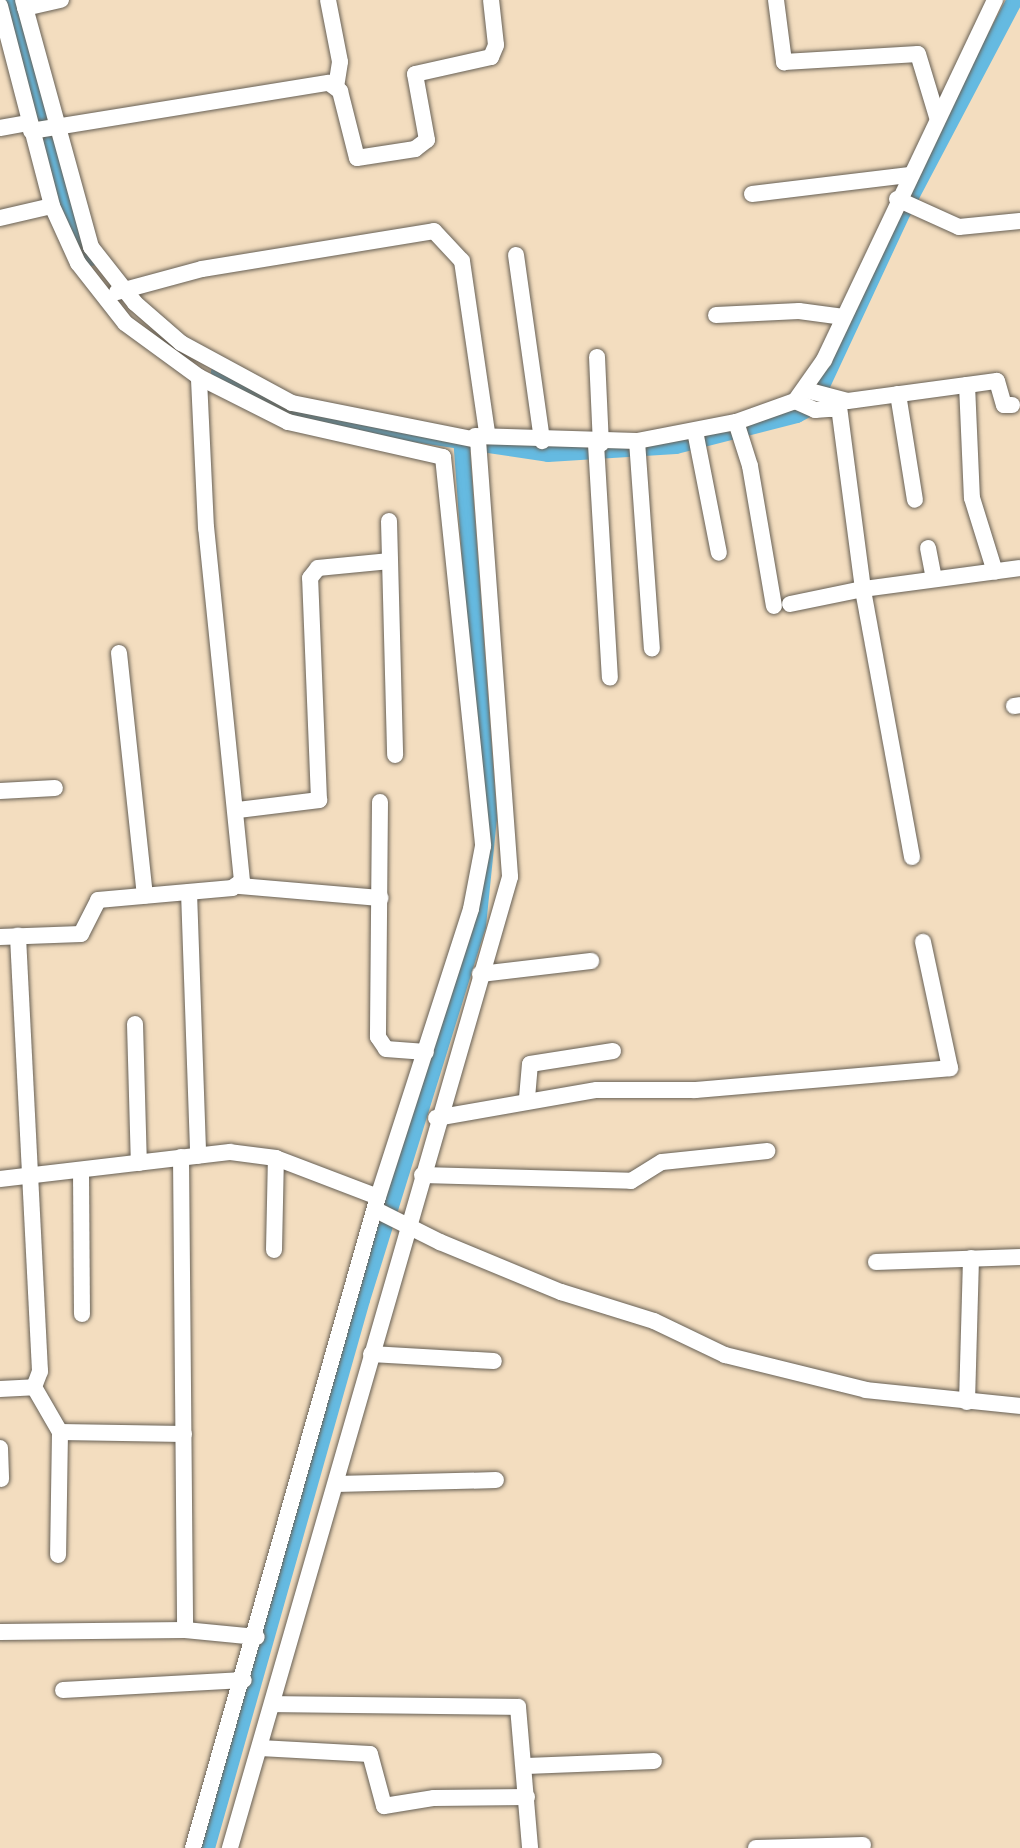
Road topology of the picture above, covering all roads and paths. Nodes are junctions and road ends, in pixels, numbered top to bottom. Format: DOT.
graph roads {
  1 [pos="61,0"];
  2 [pos="328,0"];
  3 [pos="491,0"];
  4 [pos="776,0"];
  5 [pos="995,0"];
  6 [pos="24,4"];
  7 [pos="0,6"];
  8 [pos="336,86"];
  9 [pos="937,117"];
  10 [pos="40,127"];
  11 [pos="0,128"];
  12 [pos="910,175"];
  13 [pos="751,194"];
  14 [pos="905,203"];
  15 [pos="52,206"];
  16 [pos="0,218"];
  17 [pos="1020,221"];
  18 [pos="516,255"];
  19 [pos="116,294"];
  20 [pos="716,315"];
  21 [pos="844,317"];
  22 [pos="597,357"];
  23 [pos="199,377"];
  24 [pos="967,385"];
  25 [pos="898,394"];
  26 [pos="804,395"];
  27 [pos="834,399"];
  28 [pos="1012,405"];
  29 [pos="738,429"];
  30 [pos="696,440"];
  31 [pos="480,441"];
  32 [pos="542,441"];
  33 [pos="637,448"];
  34 [pos="597,449"];
  35 [pos="915,500"];
  36 [pos="389,521"];
  37 [pos="928,548"];
  38 [pos="719,553"];
  39 [pos="390,561"];
  40 [pos="1020,568"];
  41 [pos="995,572"];
  42 [pos="934,578"];
  43 [pos="863,589"];
  44 [pos="652,648"];
  45 [pos="119,653"];
  46 [pos="610,678"];
  47 [pos="395,755"];
  48 [pos="55,788"];
  49 [pos="0,791"];
  50 [pos="380,802"];
  51 [pos="238,810"];
  52 [pos="912,856"];
  53 [pos="239,886"];
  54 [pos="189,892"];
  55 [pos="145,896"];
  56 [pos="380,898"];
  57 [pos="18,936"];
  58 [pos="0,937"];
  59 [pos="923,942"];
  60 [pos="591,961"];
  61 [pos="480,974"];
  62 [pos="135,1024"];
  63 [pos="613,1051"];
  64 [pos="426,1052"];
  65 [pos="527,1098"];
  66 [pos="436,1118"];
  67 [pos="767,1151"];
  68 [pos="198,1156"];
  69 [pos="181,1157"];
  70 [pos="276,1158"];
  71 [pos="139,1163"];
  72 [pos="81,1172"];
  73 [pos="422,1175"];
  74 [pos="0,1179"];
  75 [pos="31,1180"];
  76 [pos="379,1207"];
  77 [pos="407,1223"];
  78 [pos="274,1250"];
  79 [pos="971,1258"];
  80 [pos="1020,1258"];
  81 [pos="876,1262"];
  82 [pos="82,1314"];
  83 [pos="371,1354"];
  84 [pos="494,1361"];
  85 [pos="34,1387"];
  86 [pos="0,1389"];
  87 [pos="967,1402"];
  88 [pos="1020,1406"];
  89 [pos="60,1432"];
  90 [pos="184,1434"];
  91 [pos="0,1448"];
  92 [pos="1,1479"];
  93 [pos="496,1480"];
  94 [pos="337,1484"];
  95 [pos="58,1555"];
  96 [pos="185,1630"];
  97 [pos="0,1632"];
  98 [pos="257,1637"];
  99 [pos="244,1680"];
  100 [pos="63,1690"];
  101 [pos="273,1704"];
  102 [pos="260,1748"];
  103 [pos="654,1761"];
  104 [pos="526,1766"];
  105 [pos="527,1797"];
  106 [pos="863,1845"];
  107 [pos="194,1848"];
  108 [pos="230,1848"];
  109 [pos="530,1848"];
  110 [pos="756,1848"];
  1 -- 6 [label="street"];
  2 -- 8 [label="street"];
  3 -- 8 [label="street"];
  4 -- 9 [label="street"];
  5 -- 9 [label="street"];
  6 -- 10 [label="street"];
  7 -- 10 [label="street"];
  8 -- 10 [label="street"];
  9 -- 12 [label="street"];
  10 -- 11 [label="street"];
  10 -- 15 [label="street"];
  10 -- 19 [label="street"];
  12 -- 13 [label="street"];
  12 -- 14 [label="street"];
  14 -- 17 [label="street"];
  14 -- 21 [label="street"];
  15 -- 16 [label="street"];
  15 -- 19 [label="street"];
  18 -- 32 [label="street"];
  19 -- 23 [label="street"];
  19 -- 31 [label="street"];
  19 -- 31 [label="street"];
  20 -- 21 [label="street"];
  21 -- 26 [label="street"];
  22 -- 34 [label="street"];
  23 -- 51 [label="street"];
  23 -- 64 [label="street"];
  24 -- 25 [label="street"];
  24 -- 28 [label="street"];
  24 -- 41 [label="street"];
  25 -- 27 [label="street"];
  25 -- 35 [label="street"];
  26 -- 27 [label="street"];
  26 -- 29 [label="street"];
  27 -- 43 [label="street"];
  29 -- 30 [label="street"];
  29 -- 43 [label="street"];
  30 -- 33 [label="street"];
  30 -- 38 [label="street"];
  31 -- 32 [label="street"];
  31 -- 61 [label="street"];
  32 -- 34 [label="street"];
  33 -- 34 [label="street"];
  33 -- 44 [label="street"];
  34 -- 46 [label="street"];
  36 -- 39 [label="street"];
  37 -- 42 [label="street"];
  39 -- 47 [label="street"];
  39 -- 51 [label="street"];
  40 -- 41 [label="street"];
  41 -- 42 [label="street"];
  42 -- 43 [label="street"];
  43 -- 52 [label="street"];
  45 -- 55 [label="street"];
  48 -- 49 [label="street"];
  50 -- 56 [label="street"];
  51 -- 53 [label="street"];
  53 -- 54 [label="street"];
  53 -- 56 [label="street"];
  54 -- 55 [label="street"];
  54 -- 68 [label="street"];
  55 -- 57 [label="street"];
  56 -- 64 [label="street"];
  57 -- 58 [label="street"];
  57 -- 75 [label="street"];
  59 -- 65 [label="street"];
  60 -- 61 [label="street"];
  61 -- 66 [label="street"];
  62 -- 71 [label="street"];
  63 -- 65 [label="street"];
  64 -- 76 [label="street"];
  65 -- 66 [label="street"];
  66 -- 73 [label="street"];
  67 -- 73 [label="street"];
  68 -- 69 [label="street"];
  68 -- 70 [label="street"];
  69 -- 71 [label="street"];
  69 -- 90 [label="street"];
  70 -- 76 [label="street"];
  70 -- 78 [label="street"];
  71 -- 72 [label="street"];
  72 -- 75 [label="street"];
  72 -- 82 [label="street"];
  73 -- 77 [label="street"];
  74 -- 75 [label="street"];
  75 -- 85 [label="street"];
  76 -- 77 [label="street"];
  76 -- 98 [label="street"];
  77 -- 83 [label="street"];
  77 -- 87 [label="street"];
  79 -- 80 [label="street"];
  79 -- 81 [label="street"];
  79 -- 87 [label="street"];
  83 -- 84 [label="street"];
  83 -- 94 [label="street"];
  85 -- 86 [label="street"];
  85 -- 89 [label="street"];
  87 -- 88 [label="street"];
  89 -- 90 [label="street"];
  89 -- 95 [label="street"];
  90 -- 96 [label="street"];
  91 -- 92 [label="street"];
  93 -- 94 [label="street"];
  94 -- 101 [label="street"];
  96 -- 97 [label="street"];
  96 -- 98 [label="street"];
  98 -- 99 [label="street"];
  99 -- 100 [label="street"];
  99 -- 107 [label="street"];
  101 -- 102 [label="street"];
  101 -- 104 [label="street"];
  102 -- 105 [label="street"];
  102 -- 108 [label="street"];
  103 -- 104 [label="street"];
  104 -- 105 [label="street"];
  105 -- 109 [label="street"];
  106 -- 110 [label="street"];
}
